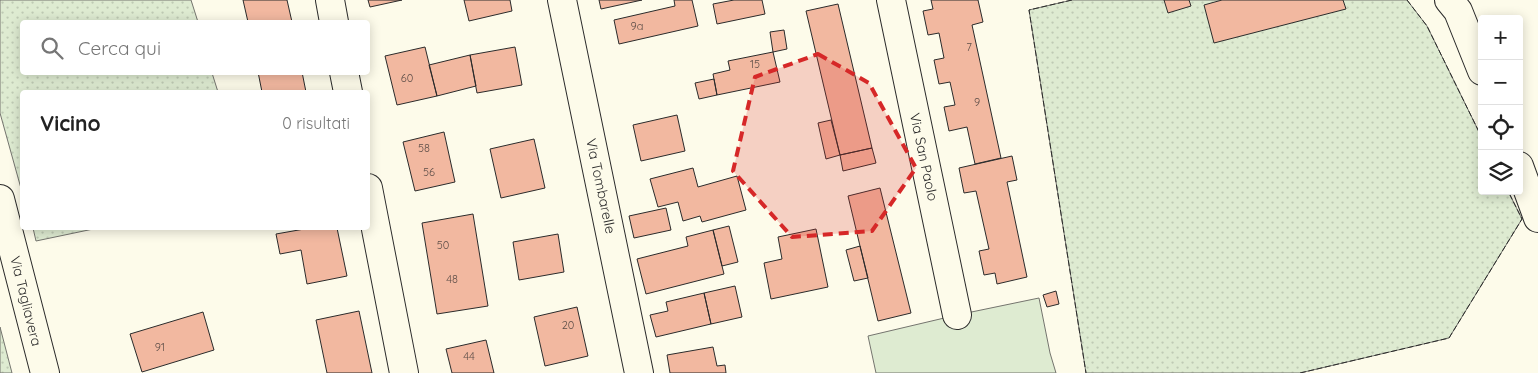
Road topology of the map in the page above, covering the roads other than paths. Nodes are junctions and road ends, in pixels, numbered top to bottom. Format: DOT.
graph roads {
  1 [pos="330,0"];
  2 [pos="562,0"];
  3 [pos="890,0"];
  4 [pos="1449,0"];
  5 [pos="334,20"];
  6 [pos="1478,61"];
  7 [pos="345,75"];
  8 [pos="348,90"];
  9 [pos="1523,177"];
  10 [pos="370,198"];
  11 [pos="0,199"];
  12 [pos="1538,218"];
  13 [pos="957,315"];
  14 [pos="44,373"];
  15 [pos="404,373"];
  16 [pos="639,373"];
  1 -- 5 [label="street"];
  2 -- 16 [label="street, Via Tombarelle"];
  3 -- 13 [label="street, Via San Paolo"];
  4 -- 6 [label="street"];
  7 -- 8 [label="street"];
  9 -- 12 [label="street"];
  10 -- 15 [label="street"];
  11 -- 14 [label="street, Via Tagliavera"];
}
